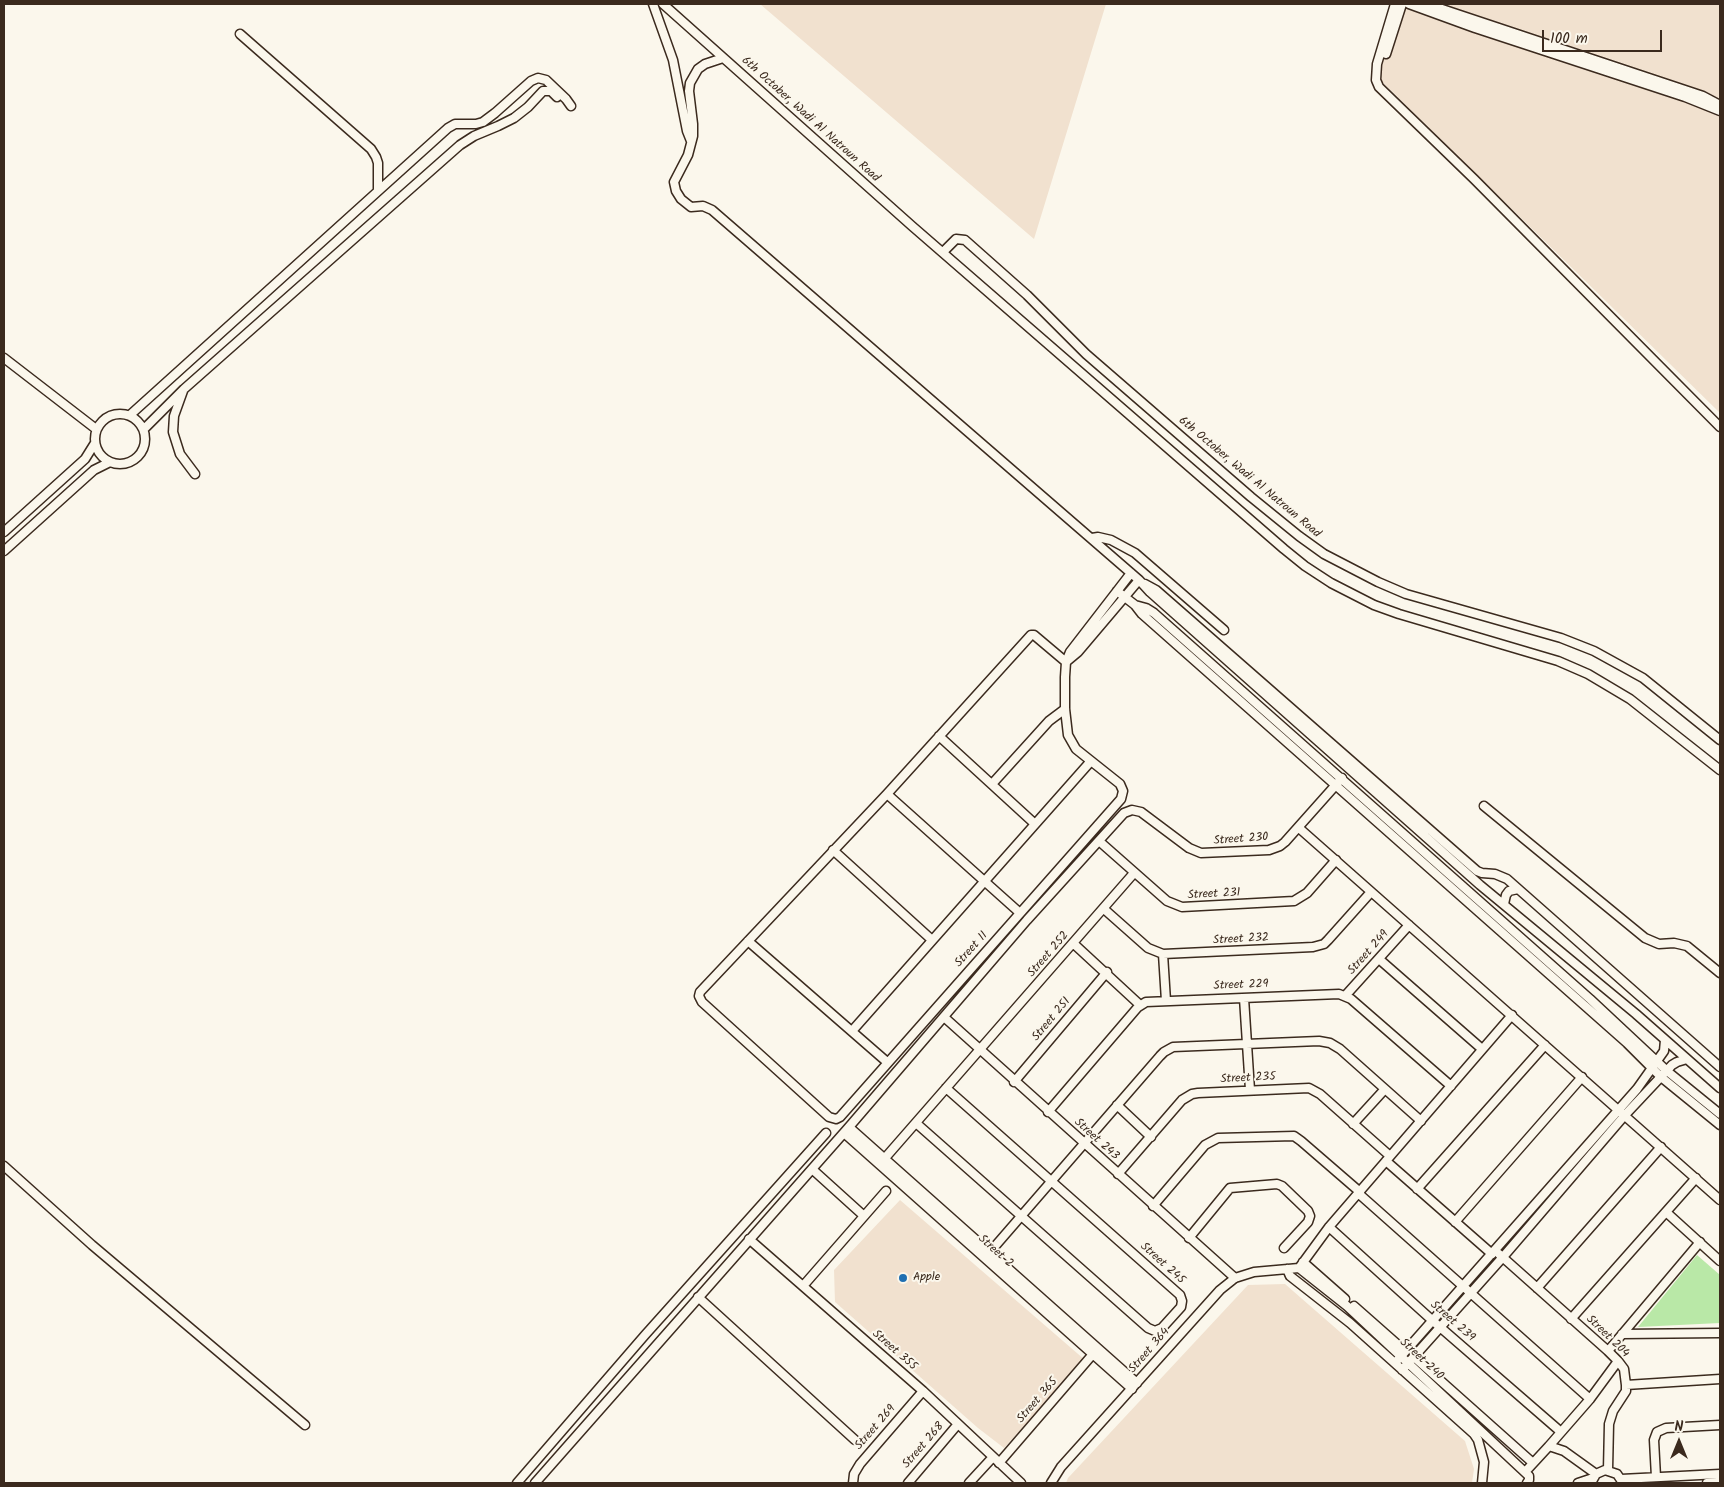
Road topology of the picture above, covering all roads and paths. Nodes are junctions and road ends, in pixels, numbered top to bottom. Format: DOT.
graph roads {
  1 [pos="653,4"];
  2 [pos="663,4"];
  3 [pos="1396,4"];
  4 [pos="1402,4"];
  5 [pos="1409,4"];
  6 [pos="1426,4"];
  7 [pos="1476,24"];
  8 [pos="240,34"];
  9 [pos="723,58"];
  10 [pos="1377,72"];
  11 [pos="542,78"];
  12 [pos="543,92"];
  13 [pos="1718,107"];
  14 [pos="468,125"];
  15 [pos="474,136"];
  16 [pos="691,142"];
  17 [pos="378,190"];
  18 [pos="943,252"];
  19 [pos="4,358"];
  20 [pos="184,389"];
  21 [pos="130,415"];
  22 [pos="1720,428"];
  23 [pos="96,429"];
  24 [pos="144,429"];
  25 [pos="95,443"];
  26 [pos="110,462"];
  27 [pos="195,474"];
  28 [pos="4,532"];
  29 [pos="1092,538"];
  30 [pos="4,551"];
  31 [pos="1131,573"];
  32 [pos="1142,582"];
  33 [pos="1117,591"];
  34 [pos="1124,597"];
  35 [pos="1136,606"];
  36 [pos="1103,616"];
  37 [pos="1224,630"];
  38 [pos="1221,651"];
  39 [pos="1066,662"];
  40 [pos="1065,710"];
  41 [pos="939,736"];
  42 [pos="1720,740"];
  43 [pos="1091,761"];
  44 [pos="1720,770"];
  45 [pos="1342,778"];
  46 [pos="992,784"];
  47 [pos="1336,785"];
  48 [pos="887,794"];
  49 [pos="1484,806"];
  50 [pos="1124,813"];
  51 [pos="1035,824"];
  52 [pos="1298,828"];
  53 [pos="1099,841"];
  54 [pos="833,850"];
  55 [pos="1336,860"];
  56 [pos="1134,873"];
  57 [pos="1487,874"];
  58 [pos="984,881"];
  59 [pos="1480,885"];
  60 [pos="1518,889"];
  61 [pos="1371,892"];
  62 [pos="1504,904"];
  63 [pos="1104,909"];
  64 [pos="1020,913"];
  65 [pos="1409,925"];
  66 [pos="748,940"];
  67 [pos="932,940"];
  68 [pos="1074,944"];
  69 [pos="1163,954"];
  70 [pos="1379,959"];
  71 [pos="1107,972"];
  72 [pos="1720,973"];
  73 [pos="1345,996"];
  74 [pos="1244,998"];
  75 [pos="1166,1001"];
  76 [pos="1140,1004"];
  77 [pos="1512,1015"];
  78 [pos="944,1017"];
  79 [pos="852,1031"];
  80 [pos="1665,1040"];
  81 [pos="1247,1044"];
  82 [pos="1545,1045"];
  83 [pos="979,1050"];
  84 [pos="1482,1050"];
  85 [pos="1687,1059"];
  86 [pos="887,1062"];
  87 [pos="1653,1065"];
  88 [pos="1720,1066"];
  89 [pos="1664,1074"];
  90 [pos="1582,1077"];
  91 [pos="1014,1082"];
  92 [pos="1451,1086"];
  93 [pos="946,1088"];
  94 [pos="1720,1088"];
  95 [pos="1250,1090"];
  96 [pos="1385,1090"];
  97 [pos="1117,1105"];
  98 [pos="1048,1112"];
  99 [pos="1622,1112"];
  100 [pos="1720,1114"];
  101 [pos="1421,1121"];
  102 [pos="916,1123"];
  103 [pos="1353,1124"];
  104 [pos="1720,1125"];
  105 [pos="847,1130"];
  106 [pos="826,1134"];
  107 [pos="1151,1137"];
  108 [pos="1084,1144"];
  109 [pos="1661,1147"];
  110 [pos="885,1158"];
  111 [pos="1388,1159"];
  112 [pos="4,1166"];
  113 [pos="812,1169"];
  114 [pos="1118,1174"];
  115 [pos="1696,1178"];
  116 [pos="1051,1181"];
  117 [pos="1418,1189"];
  118 [pos="886,1191"];
  119 [pos="1359,1193"];
  120 [pos="1720,1200"];
  121 [pos="1154,1206"];
  122 [pos="1666,1212"];
  123 [pos="1022,1215"];
  124 [pos="864,1216"];
  125 [pos="1455,1222"];
  126 [pos="1329,1227"];
  127 [pos="1189,1238"];
  128 [pos="749,1239"];
  129 [pos="1700,1242"];
  130 [pos="1284,1248"];
  131 [pos="990,1252"];
  132 [pos="1494,1252"];
  133 [pos="1503,1257"];
  134 [pos="1720,1261"];
  135 [pos="996,1263"];
  136 [pos="1300,1265"];
  137 [pos="1287,1268"];
  138 [pos="1235,1278"];
  139 [pos="803,1286"];
  140 [pos="1463,1287"];
  141 [pos="1537,1288"];
  142 [pos="1470,1293"];
  143 [pos="698,1297"];
  144 [pos="1571,1319"];
  145 [pos="1433,1321"];
  146 [pos="1440,1327"];
  147 [pos="1720,1333"];
  148 [pos="1622,1334"];
  149 [pos="1608,1350"];
  150 [pos="1403,1353"];
  151 [pos="1093,1354"];
  152 [pos="1411,1360"];
  153 [pos="1618,1361"];
  154 [pos="1394,1363"];
  155 [pos="1402,1370"];
  156 [pos="1720,1379"];
  157 [pos="1626,1385"];
  158 [pos="1134,1386"];
  159 [pos="923,1391"];
  160 [pos="1590,1399"];
  161 [pos="958,1424"];
  162 [pos="305,1425"];
  163 [pos="1720,1425"];
  164 [pos="1562,1432"];
  165 [pos="855,1440"];
  166 [pos="1550,1446"];
  167 [pos="993,1456"];
  168 [pos="999,1463"];
  169 [pos="1533,1463"];
  170 [pos="1608,1470"];
  171 [pos="1720,1474"];
  172 [pos="1527,1477"];
  173 [pos="1656,1477"];
  174 [pos="1593,1479"];
  175 [pos="1622,1481"];
  176 [pos="1720,1482"];
  177 [pos="517,1483"];
  178 [pos="535,1483"];
  179 [pos="853,1483"];
  180 [pos="908,1483"];
  181 [pos="969,1483"];
  182 [pos="1021,1483"];
  183 [pos="1051,1483"];
  184 [pos="1482,1483"];
  185 [pos="1578,1483"];
  186 [pos="1707,1483"];
  1 -- 16 [label="street"];
  2 -- 9 [label="street, 6th October, Wadi Al Natroun Road"];
  3 -- 10 [label="street"];
  4 -- 10 [label="street"];
  5 -- 7 [label="street"];
  6 -- 7 [label="street"];
  7 -- 13 [label="street"];
  8 -- 17 [label="street"];
  9 -- 16 [label="street"];
  9 -- 18 [label="street, 6th October, Wadi Al Natroun Road"];
  10 -- 22 [label="street"];
  11 -- 12 [label="street"];
  11 -- 12 [label="street"];
  11 -- 14 [label="street"];
  12 -- 15 [label="street"];
  14 -- 15 [label="street"];
  14 -- 17 [label="street"];
  15 -- 20 [label="street"];
  16 -- 29 [label="street"];
  17 -- 21 [label="street"];
  18 -- 42 [label="street, 6th October, Wadi Al Natroun Road"];
  18 -- 44 [label="street, 6th October, Wadi Al Natroun Road"];
  19 -- 23 [label="street"];
  20 -- 24 [label="street"];
  20 -- 27 [label="street"];
  21 -- 23 [label="street"];
  21 -- 24 [label="street"];
  23 -- 25 [label="street"];
  24 -- 26 [label="street"];
  25 -- 26 [label="street"];
  25 -- 28 [label="street"];
  26 -- 30 [label="street"];
  29 -- 31 [label="street"];
  29 -- 37 [label="street"];
  31 -- 32 [label="street"];
  31 -- 33 [label="street"];
  32 -- 34 [label="street"];
  32 -- 38 [label="street"];
  33 -- 34 [label="street"];
  33 -- 36 [label="street"];
  34 -- 35 [label="street"];
  34 -- 36 [label="street"];
  35 -- 45 [label="street"];
  35 -- 47 [label="street"];
  36 -- 39 [label="street"];
  38 -- 57 [label="street"];
  38 -- 59 [label="street"];
  39 -- 40 [label="street"];
  39 -- 41 [label="street"];
  40 -- 43 [label="street"];
  40 -- 46 [label="street"];
  41 -- 46 [label="street"];
  41 -- 48 [label="street"];
  43 -- 51 [label="street"];
  43 -- 64 [label="street, Street 11"];
  45 -- 47 [label="street, Street 230"];
  45 -- 87 [label="street"];
  46 -- 51 [label="street"];
  47 -- 52 [label="street, Street 230"];
  47 -- 87 [label="street"];
  48 -- 54 [label="street"];
  48 -- 58 [label="street"];
  49 -- 72 [label="street"];
  50 -- 52 [label="street, Street 230"];
  50 -- 53 [label="street, Street 11"];
  51 -- 58 [label="street"];
  52 -- 55 [label="street"];
  53 -- 56 [label="street, Street 231"];
  53 -- 78 [label="street, Street 11"];
  54 -- 66 [label="street"];
  54 -- 67 [label="street"];
  55 -- 56 [label="street, Street 231"];
  55 -- 61 [label="street"];
  56 -- 63 [label="street, Street 252"];
  57 -- 59 [label="street"];
  57 -- 60 [label="street"];
  58 -- 64 [label="street"];
  58 -- 67 [label="street"];
  59 -- 62 [label="street"];
  60 -- 62 [label="street"];
  60 -- 88 [label="street"];
  61 -- 65 [label="street"];
  61 -- 69 [label="street, Street 232"];
  62 -- 80 [label="street"];
  63 -- 68 [label="street, Street 252"];
  63 -- 69 [label="street"];
  64 -- 86 [label="street, Street 11"];
  65 -- 70 [label="street, Street 249"];
  65 -- 77 [label="street"];
  66 -- 79 [label="street"];
  66 -- 86 [label="street, Street 11"];
  67 -- 79 [label="street"];
  68 -- 71 [label="street"];
  68 -- 83 [label="street, Street 252"];
  69 -- 75 [label="street"];
  70 -- 73 [label="street, Street 249"];
  70 -- 84 [label="street"];
  71 -- 76 [label="street"];
  71 -- 91 [label="street, Street 251"];
  73 -- 74 [label="street, Street 229"];
  73 -- 92 [label="street"];
  74 -- 75 [label="street, Street 229"];
  74 -- 81 [label="street"];
  75 -- 76 [label="street, Street 229"];
  76 -- 98 [label="street"];
  77 -- 82 [label="street"];
  77 -- 84 [label="street"];
  78 -- 83 [label="street, Street 243"];
  78 -- 105 [label="street, Street 11"];
  79 -- 86 [label="street"];
  80 -- 85 [label="street"];
  80 -- 87 [label="street"];
  81 -- 95 [label="street"];
  81 -- 96 [label="street"];
  81 -- 97 [label="street"];
  82 -- 90 [label="street"];
  82 -- 117 [label="street"];
  83 -- 91 [label="street, Street 243"];
  83 -- 93 [label="street, Street 252"];
  84 -- 92 [label="street"];
  85 -- 89 [label="street"];
  85 -- 94 [label="street"];
  87 -- 89 [label="street"];
  87 -- 99 [label="street"];
  89 -- 99 [label="street"];
  89 -- 100 [label="street"];
  89 -- 104 [label="street"];
  90 -- 99 [label="street"];
  90 -- 125 [label="street"];
  91 -- 98 [label="street, Street 243"];
  92 -- 101 [label="street"];
  93 -- 102 [label="street, Street 252"];
  93 -- 116 [label="street, Street 245"];
  95 -- 103 [label="street, Street 235"];
  95 -- 107 [label="street, Street 235"];
  96 -- 101 [label="street"];
  96 -- 103 [label="street"];
  97 -- 107 [label="street"];
  97 -- 108 [label="street"];
  98 -- 108 [label="street, Street 243"];
  99 -- 109 [label="street"];
  99 -- 132 [label="street"];
  99 -- 133 [label="street"];
  101 -- 111 [label="street"];
  102 -- 110 [label="street, Street 252"];
  102 -- 123 [label="street, Street 245"];
  103 -- 111 [label="street, Street 235"];
  105 -- 110 [label="street, Street 2"];
  105 -- 113 [label="street, Street 11"];
  105 -- 135 [label="street, Street 2"];
  106 -- 177 [label="street"];
  107 -- 114 [label="street, Street 235"];
  108 -- 114 [label="street, Street 243"];
  108 -- 116 [label="street"];
  109 -- 115 [label="street"];
  109 -- 141 [label="street"];
  110 -- 131 [label="street, Street 2"];
  111 -- 117 [label="street, Street 235"];
  111 -- 119 [label="street"];
  112 -- 162 [label="street"];
  113 -- 124 [label="street"];
  113 -- 128 [label="street, Street 11"];
  114 -- 121 [label="street, Street 243"];
  115 -- 120 [label="street"];
  115 -- 122 [label="street"];
  116 -- 123 [label="street"];
  116 -- 123 [label="street, Street 245"];
  117 -- 125 [label="street, Street 235"];
  118 -- 124 [label="street"];
  119 -- 121 [label="street"];
  119 -- 126 [label="street"];
  119 -- 140 [label="street"];
  121 -- 127 [label="street, Street 243"];
  122 -- 129 [label="street"];
  122 -- 144 [label="street"];
  123 -- 131 [label="street"];
  124 -- 139 [label="street"];
  125 -- 132 [label="street, Street 204"];
  126 -- 136 [label="street"];
  126 -- 145 [label="street, Street 239"];
  127 -- 130 [label="street"];
  127 -- 138 [label="street, Street 243"];
  128 -- 139 [label="street, Street 355"];
  128 -- 143 [label="street, Street 11"];
  129 -- 134 [label="street"];
  129 -- 148 [label="street"];
  131 -- 135 [label="street, Street 2"];
  132 -- 133 [label="street, Street 204"];
  132 -- 140 [label="street"];
  133 -- 141 [label="street, Street 204"];
  133 -- 142 [label="street"];
  135 -- 151 [label="street, Street 2"];
  135 -- 158 [label="street, Street 2"];
  136 -- 137 [label="street, Street 364"];
  136 -- 150 [label="street, Street 240"];
  137 -- 138 [label="street, Street 364"];
  137 -- 154 [label="street"];
  138 -- 158 [label="street, Street 364"];
  139 -- 159 [label="street, Street 355"];
  140 -- 142 [label="street"];
  140 -- 145 [label="street"];
  141 -- 144 [label="street, Street 204"];
  142 -- 146 [label="street"];
  142 -- 160 [label="street"];
  143 -- 165 [label="street"];
  143 -- 178 [label="street, Street 11"];
  144 -- 149 [label="street, Street 204"];
  145 -- 146 [label="street, Street 239"];
  145 -- 150 [label="street"];
  146 -- 152 [label="street"];
  146 -- 164 [label="street, Street 239"];
  147 -- 148 [label="street"];
  148 -- 149 [label="street"];
  149 -- 153 [label="street, Street 204"];
  150 -- 152 [label="street, Street 240"];
  150 -- 154 [label="street"];
  151 -- 158 [label="street, Street 2"];
  151 -- 168 [label="street, Street 365"];
  152 -- 155 [label="street"];
  152 -- 169 [label="street"];
  152 -- 172 [label="street, Street 240"];
  153 -- 157 [label="street, Street 204"];
  153 -- 160 [label="street, Street 240"];
  154 -- 155 [label="street"];
  155 -- 184 [label="street"];
  156 -- 157 [label="street"];
  157 -- 170 [label="street"];
  158 -- 183 [label="street, Street 364"];
  159 -- 161 [label="street, Street 355"];
  159 -- 179 [label="street, Street 269"];
  160 -- 164 [label="street, Street 240"];
  161 -- 167 [label="street, Street 355"];
  161 -- 180 [label="street, Street 268"];
  163 -- 173 [label="street"];
  164 -- 166 [label="street, Street 240"];
  166 -- 169 [label="street, Street 240"];
  166 -- 174 [label="street"];
  167 -- 168 [label="street, Street 355"];
  167 -- 181 [label="street"];
  168 -- 182 [label="street, Street 355"];
  169 -- 172 [label="street, Street 240"];
  170 -- 174 [label="street"];
  170 -- 175 [label="street"];
  171 -- 173 [label="street"];
  173 -- 175 [label="street"];
  174 -- 185 [label="street"];
  176 -- 186 [label="street"];
}
